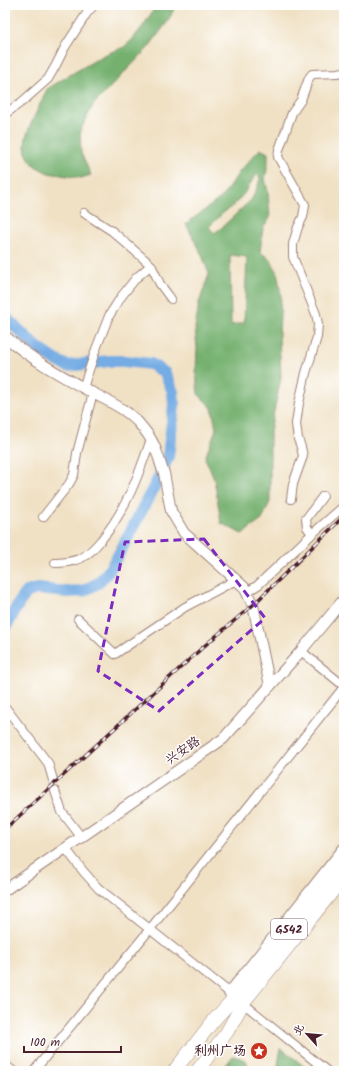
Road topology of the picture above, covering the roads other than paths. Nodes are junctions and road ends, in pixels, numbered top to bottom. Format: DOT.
graph roads {
  1 [pos="94,5"];
  2 [pos="344,72"];
  3 [pos="5,114"];
  4 [pos="84,213"];
  5 [pos="150,265"];
  6 [pos="171,299"];
  7 [pos="5,336"];
  8 [pos="83,388"];
  9 [pos="93,393"];
  10 [pos="151,439"];
  11 [pos="323,496"];
  12 [pos="291,499"];
  13 [pos="344,506"];
  14 [pos="43,517"];
  15 [pos="312,534"];
  16 [pos="55,563"];
  17 [pos="236,580"];
  18 [pos="247,592"];
  19 [pos="344,599"];
  20 [pos="78,619"];
  21 [pos="301,651"];
  22 [pos="270,686"];
  23 [pos="344,686"];
  24 [pos="5,707"];
  25 [pos="53,780"];
  26 [pos="55,790"];
  27 [pos="82,838"];
  28 [pos="344,848"];
  29 [pos="66,849"];
  30 [pos="344,860"];
  31 [pos="344,877"];
  32 [pos="5,890"];
  33 [pos="150,929"];
  34 [pos="236,998"];
  35 [pos="5,1065"];
  36 [pos="13,1071"];
  37 [pos="34,1071"];
  38 [pos="174,1071"];
  39 [pos="196,1071"];
  40 [pos="327,1071"];
  1 -- 3 [label="street"];
  2 -- 12 [label="street"];
  4 -- 5 [label="street"];
  5 -- 6 [label="street"];
  5 -- 8 [label="street"];
  7 -- 8 [label="street"];
  8 -- 9 [label="street"];
  9 -- 10 [label="street"];
  9 -- 14 [label="street"];
  10 -- 16 [label="street"];
  10 -- 17 [label="street"];
  11 -- 15 [label="street"];
  13 -- 15 [label="street"];
  15 -- 18 [label="street"];
  17 -- 18 [label="street"];
  17 -- 20 [label="street"];
  18 -- 22 [label="street"];
  19 -- 21 [label="street, 兴安路"];
  21 -- 22 [label="street, 兴安路"];
  21 -- 23 [label="street"];
  22 -- 27 [label="street, 兴安路"];
  23 -- 33 [label="street"];
  24 -- 25 [label="street"];
  26 -- 27 [label="street"];
  27 -- 29 [label="street, 兴安路"];
  28 -- 34 [label="street"];
  29 -- 32 [label="street, 兴安路"];
  29 -- 33 [label="street"];
  30 -- 34 [label="highway, G542"];
  31 -- 34 [label="highway, G542"];
  33 -- 34 [label="street"];
  33 -- 37 [label="street"];
  34 -- 38 [label="highway, G542"];
  34 -- 39 [label="highway, G542"];
  34 -- 40 [label="street"];
  35 -- 36 [label="street"];
}
